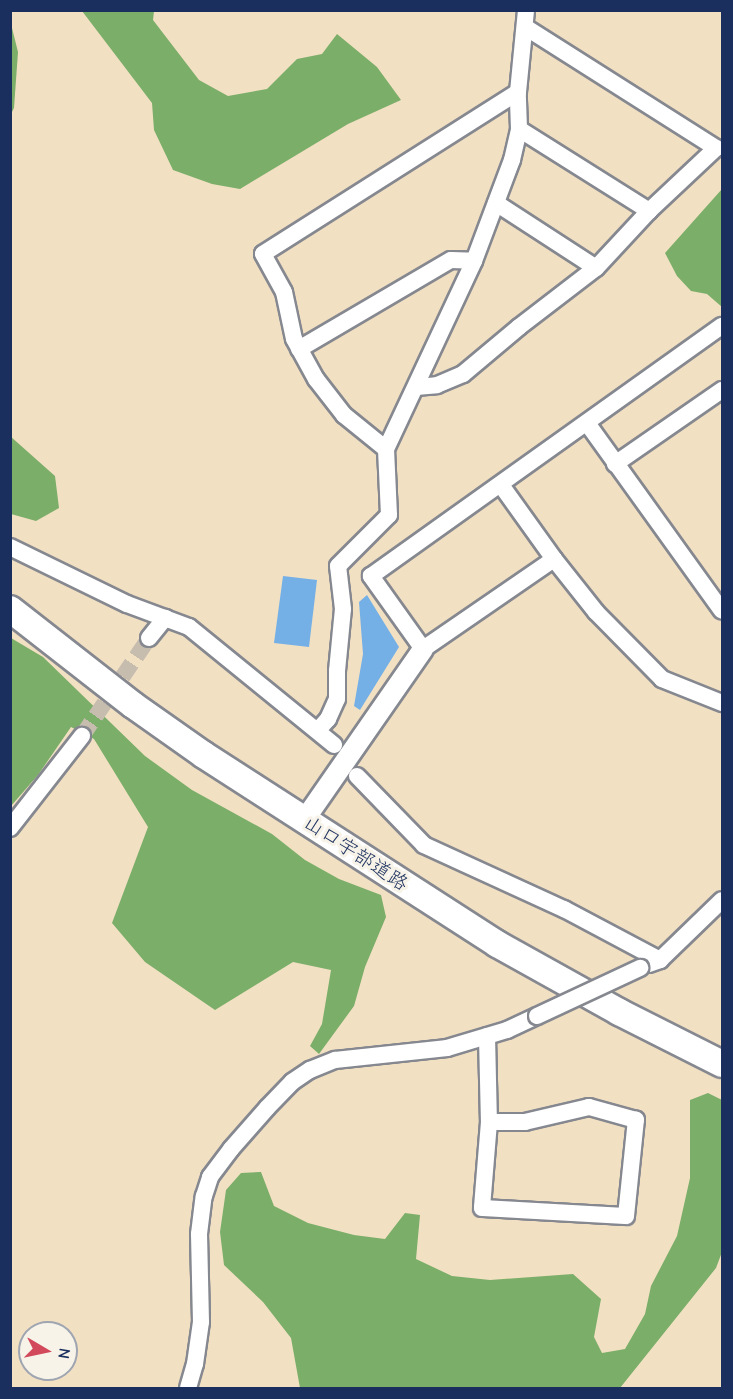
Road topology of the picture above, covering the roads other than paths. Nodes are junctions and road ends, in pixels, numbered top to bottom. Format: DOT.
graph roads {
  1 [pos="526,19"];
  2 [pos="518,92"];
  3 [pos="519,129"];
  4 [pos="496,203"];
  5 [pos="649,211"];
  6 [pos="474,261"];
  7 [pos="597,268"];
  8 [pos="717,330"];
  9 [pos="723,348"];
  10 [pos="299,349"];
  11 [pos="416,387"];
  12 [pos="723,390"];
  13 [pos="587,423"];
  14 [pos="386,449"];
  15 [pos="615,464"];
  16 [pos="501,484"];
  17 [pos="10,547"];
  18 [pos="554,559"];
  19 [pos="10,609"];
  20 [pos="723,611"];
  21 [pos="165,618"];
  22 [pos="149,638"];
  23 [pos="423,649"];
  24 [pos="723,703"];
  25 [pos="318,730"];
  26 [pos="82,736"];
  27 [pos="334,746"];
  28 [pos="357,776"];
  29 [pos="304,819"];
  30 [pos="10,828"];
  31 [pos="723,900"];
  32 [pos="660,960"];
  33 [pos="487,1036"];
  34 [pos="723,1065"];
  35 [pos="489,1122"];
  36 [pos="188,1389"];
  1 -- 2 [label="street"];
  1 -- 5 [label="street"];
  2 -- 3 [label="street"];
  2 -- 10 [label="street"];
  3 -- 4 [label="street"];
  3 -- 5 [label="street"];
  4 -- 6 [label="street"];
  4 -- 7 [label="street"];
  5 -- 7 [label="street"];
  6 -- 10 [label="street"];
  6 -- 11 [label="street"];
  7 -- 11 [label="street"];
  8 -- 9 [label="street"];
  8 -- 13 [label="street"];
  10 -- 14 [label="street"];
  11 -- 14 [label="street"];
  12 -- 15 [label="street"];
  13 -- 15 [label="street"];
  13 -- 16 [label="street"];
  14 -- 25 [label="street"];
  15 -- 20 [label="street"];
  16 -- 18 [label="street"];
  16 -- 23 [label="street"];
  17 -- 21 [label="street"];
  18 -- 23 [label="street"];
  18 -- 24 [label="street"];
  19 -- 29 [label="main road, 山口宇部道路"];
  21 -- 22 [label="street"];
  21 -- 25 [label="street"];
  23 -- 29 [label="street"];
  25 -- 27 [label="street"];
  26 -- 30 [label="street"];
  28 -- 32 [label="street"];
  29 -- 34 [label="main road, 山口宇部道路"];
  31 -- 32 [label="street"];
  32 -- 33 [label="street, bridge"];
  33 -- 35 [label="street"];
  33 -- 36 [label="street"];
  35 -- 35 [label="street"];
}
